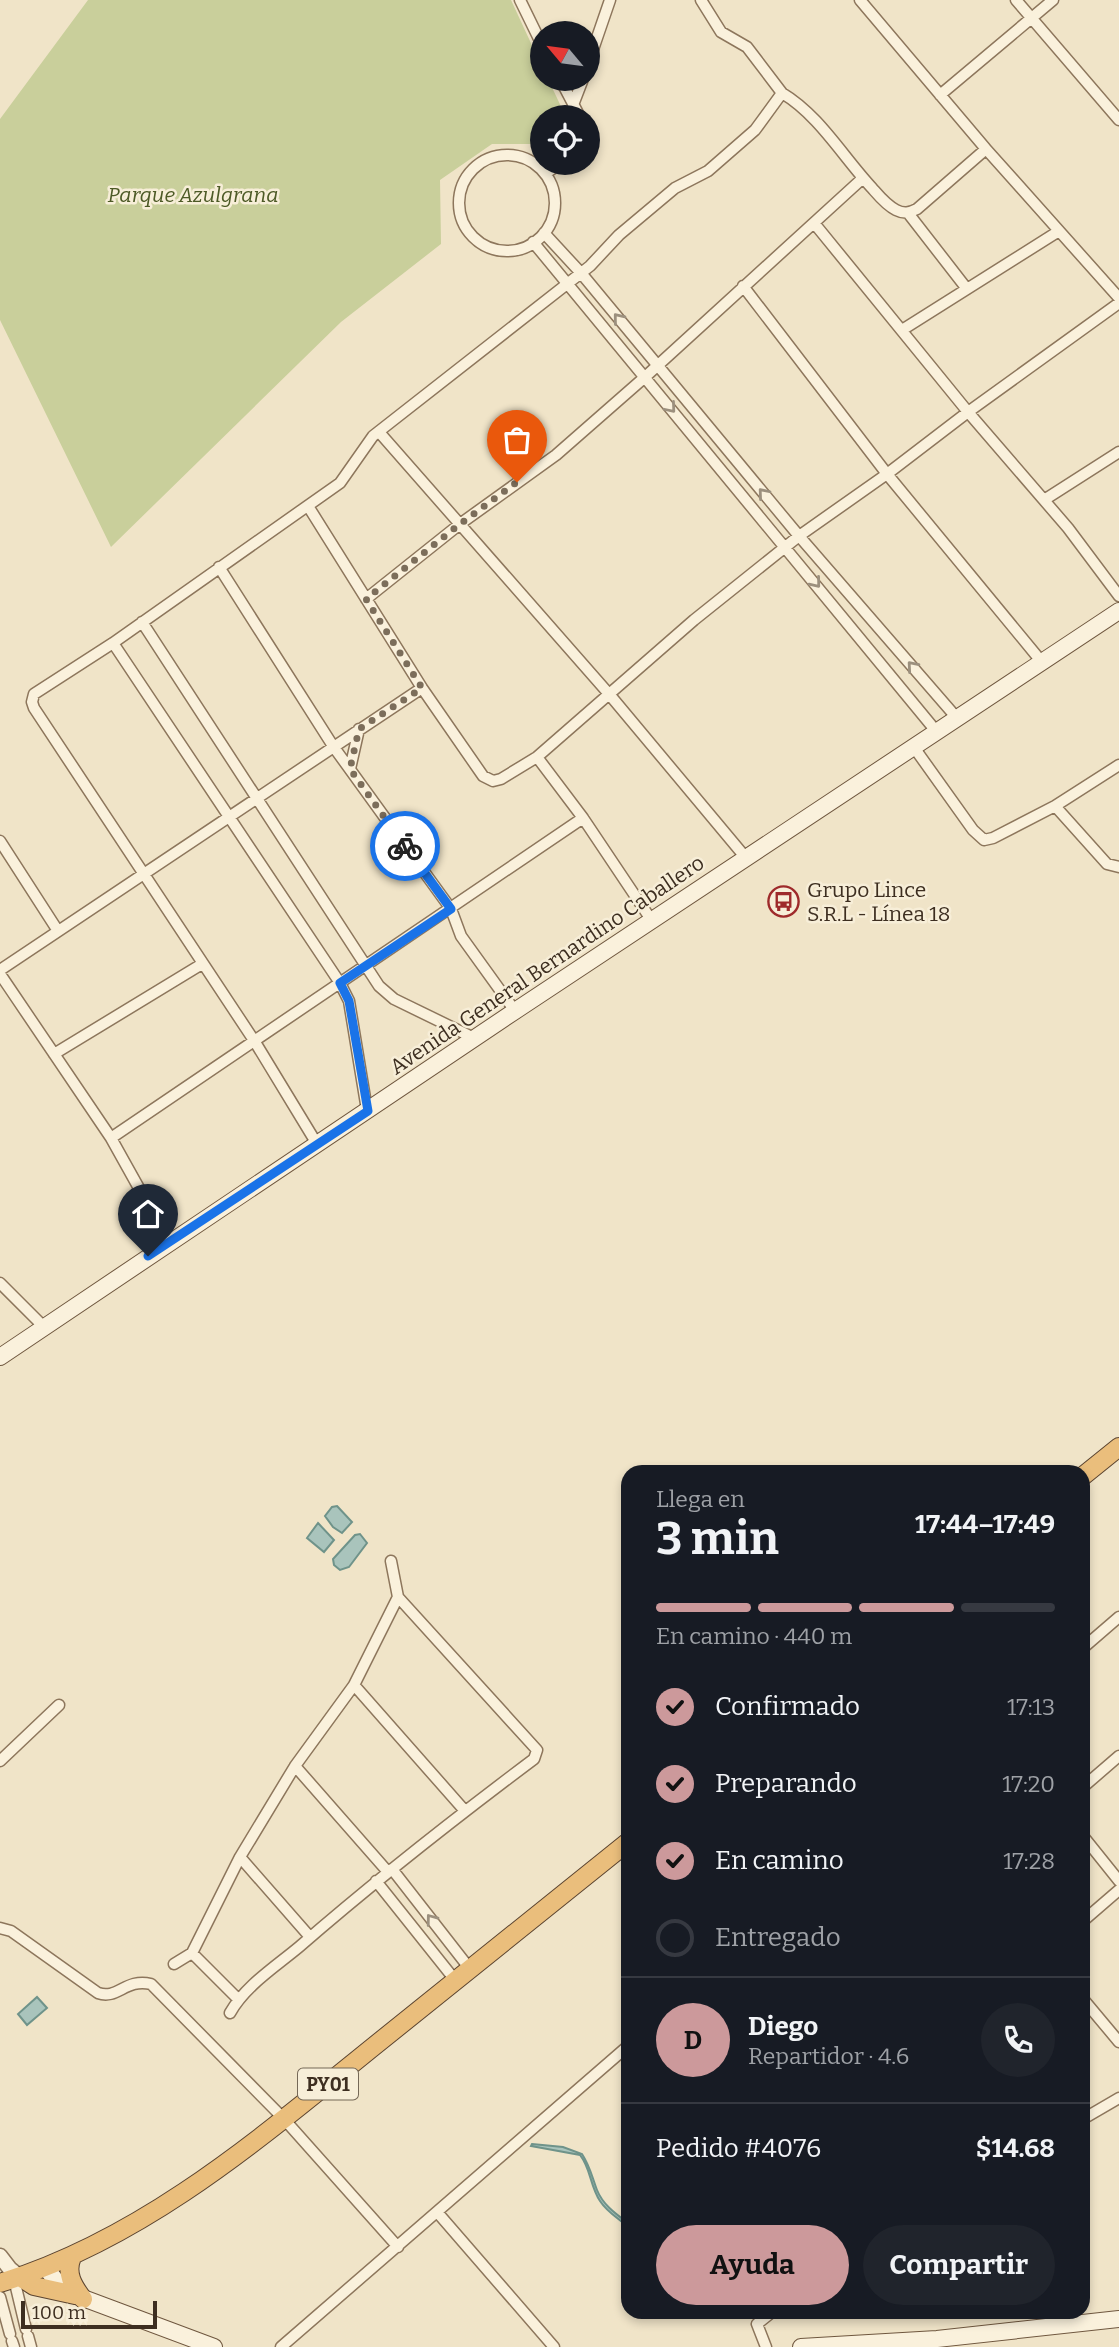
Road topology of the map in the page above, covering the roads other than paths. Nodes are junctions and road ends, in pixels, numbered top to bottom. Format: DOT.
graph roads {
  1 [pos="520,0"];
  2 [pos="610,0"];
  3 [pos="701,0"];
  4 [pos="860,0"];
  5 [pos="1016,0"];
  6 [pos="1053,0"];
  7 [pos="1032,19"];
  8 [pos="530,21"];
  9 [pos="600,29"];
  10 [pos="566,91"];
  11 [pos="578,91"];
  12 [pos="782,93"];
  13 [pos="940,95"];
  14 [pos="573,105"];
  15 [pos="1119,121"];
  16 [pos="986,149"];
  17 [pos="530,162"];
  18 [pos="546,175"];
  19 [pos="863,178"];
  20 [pos="908,213"];
  21 [pos="814,223"];
  22 [pos="1059,231"];
  23 [pos="544,233"];
  24 [pos="533,243"];
  25 [pos="581,273"];
  26 [pos="566,284"];
  27 [pos="743,286"];
  28 [pos="967,289"];
  29 [pos="1119,298"];
  30 [pos="1119,303"];
  31 [pos="902,330"];
  32 [pos="656,366"];
  33 [pos="645,377"];
  34 [pos="968,412"];
  35 [pos="379,432"];
  36 [pos="1119,452"];
  37 [pos="887,474"];
  38 [pos="1044,500"];
  39 [pos="308,506"];
  40 [pos="460,524"];
  41 [pos="799,536"];
  42 [pos="786,547"];
  43 [pos="219,567"];
  44 [pos="1119,596"];
  45 [pos="366,599"];
  46 [pos="1119,611"];
  47 [pos="142,622"];
  48 [pos="113,643"];
  49 [pos="1041,661"];
  50 [pos="422,688"];
  51 [pos="933,691"];
  52 [pos="609,694"];
  53 [pos="916,705"];
  54 [pos="956,717"];
  55 [pos="359,729"];
  56 [pos="936,731"];
  57 [pos="333,746"];
  58 [pos="913,746"];
  59 [pos="537,757"];
  60 [pos="1119,765"];
  61 [pos="350,769"];
  62 [pos="256,800"];
  63 [pos="1055,806"];
  64 [pos="228,818"];
  65 [pos="583,818"];
  66 [pos="0,841"];
  67 [pos="746,858"];
  68 [pos="1119,867"];
  69 [pos="144,874"];
  70 [pos="451,909"];
  71 [pos="652,921"];
  72 [pos="58,931"];
  73 [pos="202,964"];
  74 [pos="364,966"];
  75 [pos="0,972"];
  76 [pos="340,983"];
  77 [pos="515,1011"];
  78 [pos="474,1038"];
  79 [pos="255,1042"];
  80 [pos="54,1054"];
  81 [pos="368,1111"];
  82 [pos="111,1138"];
  83 [pos="317,1144"];
  84 [pos="169,1242"];
  85 [pos="0,1283"];
  86 [pos="43,1326"];
  87 [pos="0,1357"];
  88 [pos="1119,1447"];
  89 [pos="1090,1470"];
  90 [pos="391,1561"];
  91 [pos="398,1597"];
  92 [pos="1119,1617"];
  93 [pos="1090,1642"];
  94 [pos="354,1685"];
  95 [pos="59,1705"];
  96 [pos="1119,1756"];
  97 [pos="0,1761"];
  98 [pos="295,1766"];
  99 [pos="1090,1781"];
  100 [pos="465,1811"];
  101 [pos="1090,1845"];
  102 [pos="621,1848"];
  103 [pos="240,1857"];
  104 [pos="390,1871"];
  105 [pos="376,1881"];
  106 [pos="1119,1881"];
  107 [pos="1119,1890"];
  108 [pos="1090,1916"];
  109 [pos="0,1928"];
  110 [pos="310,1937"];
  111 [pos="192,1953"];
  112 [pos="174,1964"];
  113 [pos="463,1975"];
  114 [pos="238,1999"];
  115 [pos="1090,2007"];
  116 [pos="230,2014"];
  117 [pos="1119,2042"];
  118 [pos="621,2052"];
  119 [pos="1119,2098"];
  120 [pos="1090,2115"];
  121 [pos="284,2119"];
  122 [pos="437,2212"];
  123 [pos="398,2247"];
  124 [pos="0,2256"];
  125 [pos="72,2257"];
  126 [pos="46,2268"];
  127 [pos="9,2275"];
  128 [pos="0,2297"];
  129 [pos="79,2297"];
  130 [pos="763,2319"];
  131 [pos="1119,2319"];
  132 [pos="28,2337"];
  133 [pos="12,2341"];
  134 [pos="937,2343"];
  135 [pos="214,2347"];
  136 [pos="281,2347"];
  137 [pos="554,2347"];
  138 [pos="766,2347"];
  139 [pos="801,2347"];
  1 -- 8 [label="street"];
  2 -- 9 [label="street"];
  3 -- 12 [label="street"];
  4 -- 13 [label="street"];
  5 -- 7 [label="street"];
  6 -- 7 [label="street"];
  7 -- 13 [label="street"];
  7 -- 15 [label="street"];
  10 -- 14 [label="street"];
  11 -- 14 [label="street"];
  12 -- 19 [label="street"];
  12 -- 25 [label="street"];
  13 -- 16 [label="street"];
  16 -- 20 [label="street"];
  16 -- 22 [label="street"];
  17 -- 24 [label="street"];
  18 -- 23 [label="street"];
  19 -- 20 [label="street"];
  19 -- 21 [label="street"];
  20 -- 28 [label="street"];
  21 -- 27 [label="street"];
  21 -- 31 [label="street"];
  22 -- 28 [label="street"];
  22 -- 29 [label="street"];
  23 -- 24 [label="street"];
  23 -- 25 [label="street"];
  24 -- 26 [label="street"];
  25 -- 26 [label="street"];
  32 -- 25 [label="street, one-way"];
  26 -- 33 [label="street"];
  26 -- 35 [label="street"];
  27 -- 32 [label="street"];
  27 -- 37 [label="street"];
  28 -- 31 [label="street"];
  30 -- 34 [label="street"];
  31 -- 34 [label="street"];
  32 -- 33 [label="street"];
  41 -- 32 [label="street, one-way"];
  33 -- 40 [label="street"];
  33 -- 42 [label="street, one-way"];
  34 -- 37 [label="street"];
  34 -- 38 [label="street"];
  35 -- 39 [label="street"];
  35 -- 40 [label="street"];
  36 -- 38 [label="street"];
  37 -- 41 [label="street"];
  37 -- 49 [label="street"];
  38 -- 44 [label="street"];
  39 -- 43 [label="street"];
  39 -- 45 [label="street"];
  40 -- 45 [label="street"];
  40 -- 52 [label="street"];
  41 -- 42 [label="street"];
  51 -- 41 [label="street, one-way"];
  42 -- 52 [label="street"];
  42 -- 53 [label="street, one-way"];
  43 -- 47 [label="street"];
  43 -- 57 [label="street"];
  45 -- 50 [label="street"];
  46 -- 49 [label="main road, Avenida General Bernardino Caballero"];
  47 -- 48 [label="street"];
  47 -- 62 [label="street"];
  48 -- 64 [label="street"];
  48 -- 69 [label="street"];
  49 -- 54 [label="main road, Avenida General Bernardino Caballero"];
  50 -- 55 [label="street"];
  50 -- 59 [label="street"];
  51 -- 53 [label="street"];
  51 -- 54 [label="street"];
  52 -- 59 [label="street"];
  52 -- 67 [label="street"];
  53 -- 56 [label="street"];
  54 -- 56 [label="main road, Avenida General Bernardino Caballero"];
  55 -- 57 [label="street"];
  55 -- 61 [label="street"];
  56 -- 58 [label="main road, Avenida General Bernardino Caballero"];
  57 -- 61 [label="street"];
  57 -- 62 [label="street"];
  58 -- 63 [label="street"];
  58 -- 67 [label="main road, Avenida General Bernardino Caballero"];
  59 -- 65 [label="street"];
  60 -- 63 [label="street"];
  61 -- 70 [label="street"];
  62 -- 64 [label="street"];
  62 -- 74 [label="street"];
  63 -- 68 [label="street"];
  64 -- 69 [label="street"];
  64 -- 76 [label="street"];
  65 -- 70 [label="street"];
  65 -- 71 [label="street"];
  66 -- 72 [label="street"];
  67 -- 71 [label="main road, Avenida General Bernardino Caballero"];
  69 -- 72 [label="street"];
  69 -- 73 [label="street"];
  70 -- 74 [label="street"];
  70 -- 77 [label="street"];
  71 -- 77 [label="main road, Avenida General Bernardino Caballero"];
  72 -- 75 [label="street"];
  73 -- 79 [label="street"];
  73 -- 80 [label="street"];
  74 -- 76 [label="street"];
  74 -- 78 [label="street"];
  75 -- 80 [label="street"];
  76 -- 79 [label="street"];
  76 -- 81 [label="street"];
  77 -- 78 [label="main road, Avenida General Bernardino Caballero"];
  78 -- 81 [label="main road, Avenida General Bernardino Caballero"];
  79 -- 82 [label="street"];
  79 -- 83 [label="street"];
  80 -- 82 [label="street"];
  81 -- 83 [label="main road, Avenida General Bernardino Caballero"];
  82 -- 84 [label="street"];
  83 -- 84 [label="main road, Avenida General Bernardino Caballero"];
  84 -- 86 [label="main road, Avenida General Bernardino Caballero"];
  85 -- 86 [label="street"];
  86 -- 87 [label="main road, Avenida General Bernardino Caballero"];
  88 -- 89 [label="highway"];
  90 -- 91 [label="street"];
  91 -- 94 [label="street"];
  91 -- 100 [label="street"];
  92 -- 93 [label="street"];
  94 -- 98 [label="street"];
  94 -- 100 [label="street"];
  95 -- 97 [label="street"];
  96 -- 99 [label="street"];
  98 -- 103 [label="street"];
  98 -- 104 [label="street"];
  100 -- 104 [label="street"];
  101 -- 106 [label="street"];
  102 -- 113 [label="highway, PY01"];
  103 -- 110 [label="street"];
  103 -- 111 [label="street"];
  104 -- 105 [label="street"];
  113 -- 104 [label="street, one-way"];
  105 -- 110 [label="street"];
  105 -- 113 [label="street"];
  107 -- 108 [label="street"];
  109 -- 121 [label="street"];
  110 -- 114 [label="street"];
  111 -- 112 [label="street"];
  111 -- 114 [label="street"];
  113 -- 121 [label="highway, PY01"];
  114 -- 116 [label="street"];
  115 -- 117 [label="street"];
  118 -- 122 [label="street"];
  119 -- 120 [label="street"];
  121 -- 123 [label="street"];
  121 -- 125 [label="highway, PY01"];
  122 -- 123 [label="street"];
  122 -- 137 [label="street"];
  123 -- 136 [label="street"];
  124 -- 127 [label="street"];
  125 -- 126 [label="highway, PY01"];
  125 -- 129 [label="highway"];
  126 -- 127 [label="highway, PY01"];
  126 -- 129 [label="main road"];
  127 -- 129 [label="highway"];
  127 -- 132 [label="street"];
  128 -- 133 [label="street"];
  129 -- 135 [label="main road"];
  130 -- 138 [label="street"];
  131 -- 134 [label="main road"];
  134 -- 139 [label="main road"];
}
